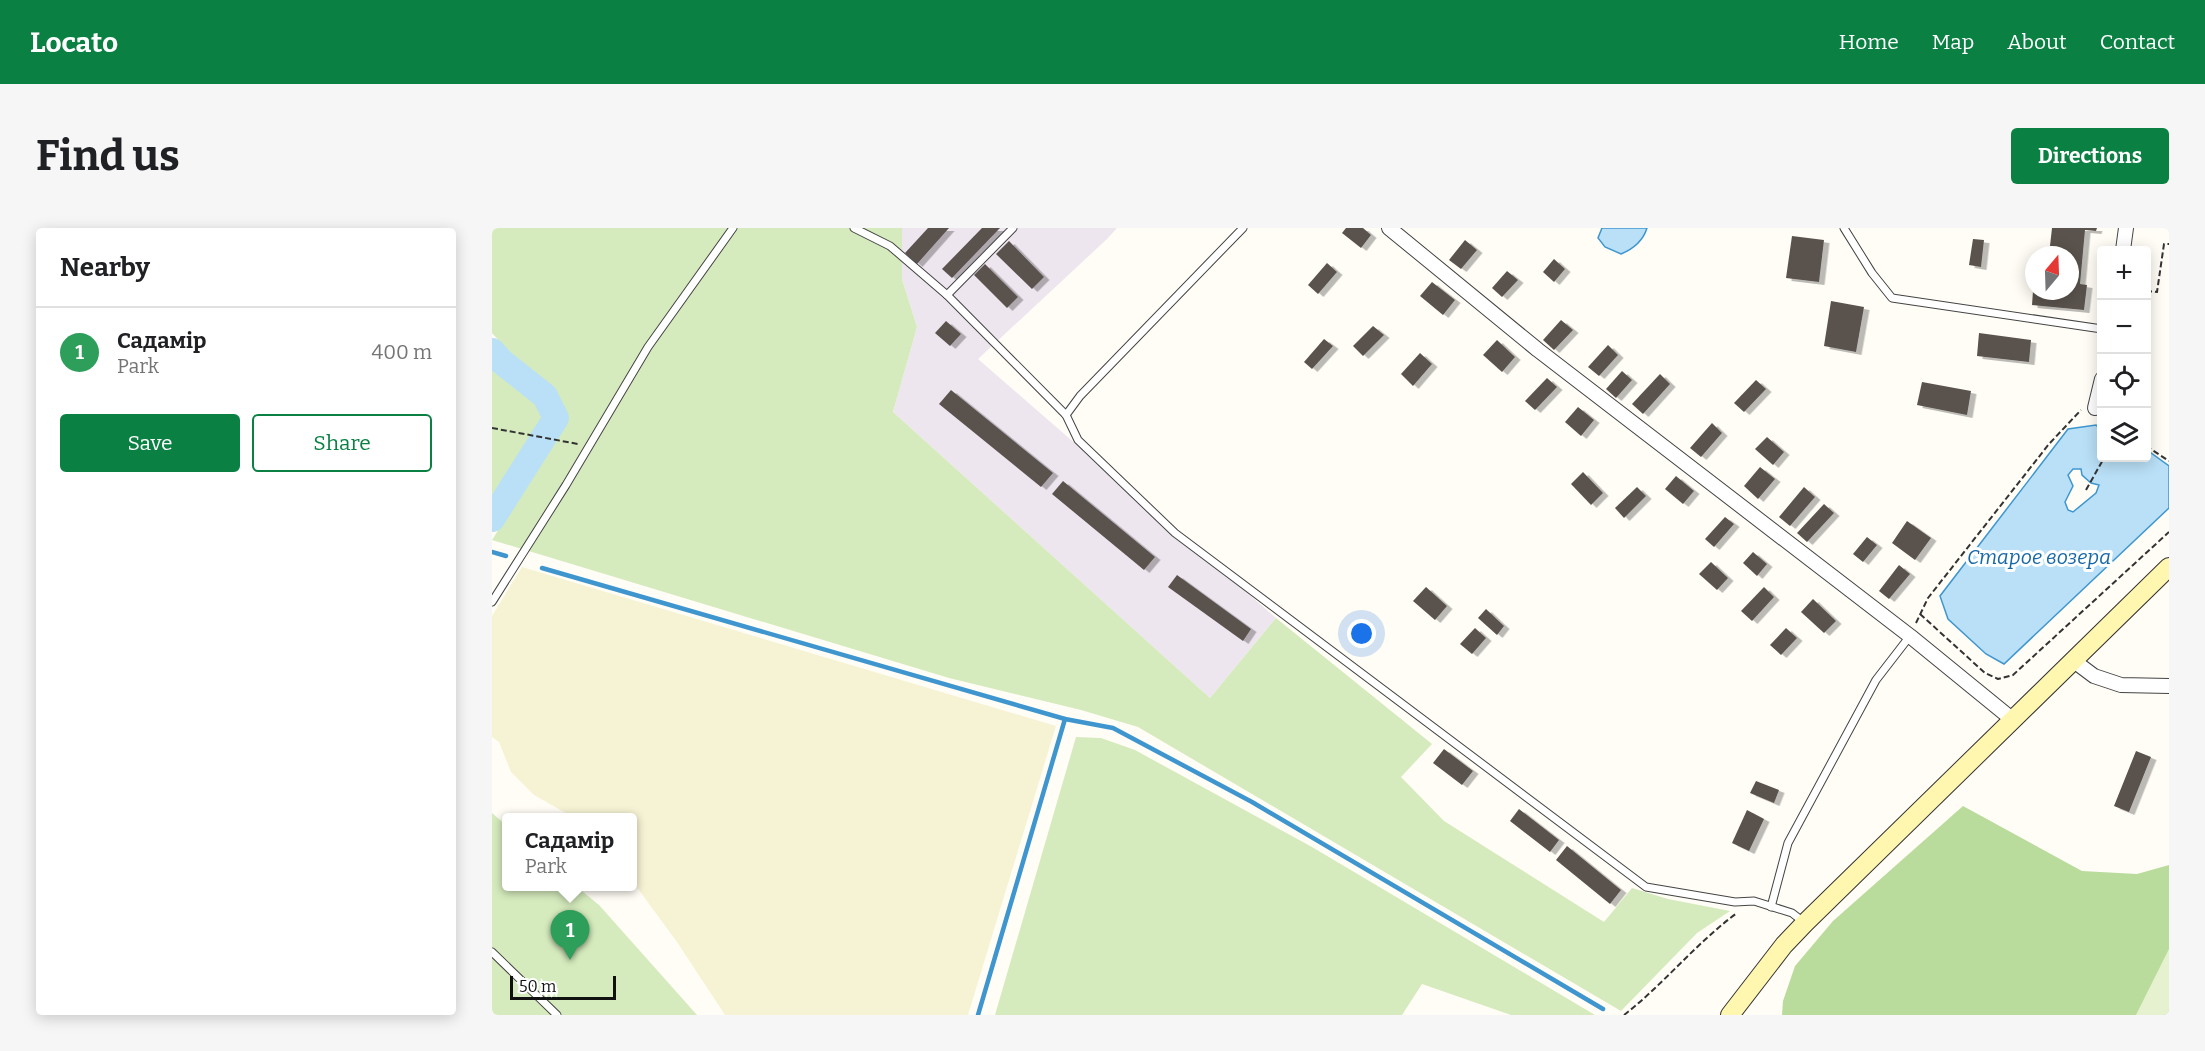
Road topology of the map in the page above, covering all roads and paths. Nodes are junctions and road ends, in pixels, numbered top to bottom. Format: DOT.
graph roads {
  1 [pos="733,228"];
  2 [pos="854,228"];
  3 [pos="1013,228"];
  4 [pos="1243,228"];
  5 [pos="1389,228"];
  6 [pos="1844,228"];
  7 [pos="2126,228"];
  8 [pos="2169,244"];
  9 [pos="2124,246"];
  10 [pos="2151,291"];
  11 [pos="946,295"];
  12 [pos="2097,328"];
  13 [pos="2097,400"];
  14 [pos="2095,408"];
  15 [pos="1066,415"];
  16 [pos="492,428"];
  17 [pos="589,446"];
  18 [pos="2151,449"];
  19 [pos="2169,461"];
  20 [pos="2102,462"];
  21 [pos="2086,490"];
  22 [pos="2169,532"];
  23 [pos="2169,567"];
  24 [pos="492,602"];
  25 [pos="1910,636"];
  26 [pos="2073,661"];
  27 [pos="2169,686"];
  28 [pos="2013,720"];
  29 [pos="1754,901"];
  30 [pos="1771,907"];
  31 [pos="1804,923"];
  32 [pos="492,952"];
  33 [pos="557,1015"];
  34 [pos="1624,1015"];
  35 [pos="1730,1015"];
  1 -- 17 [label="lane"];
  2 -- 11 [label="lane"];
  3 -- 11 [label="lane"];
  4 -- 15 [label="lane"];
  5 -- 25 [label="street"];
  6 -- 12 [label="lane"];
  7 -- 9 [label="street"];
  8 -- 10 [label="path"];
  11 -- 15 [label="lane"];
  13 -- 14 [label="street"];
  14 -- 22 [label="path"];
  15 -- 29 [label="lane"];
  16 -- 17 [label="path"];
  17 -- 24 [label="lane"];
  18 -- 19 [label="path"];
  20 -- 21 [label="path"];
  23 -- 26 [label="main road"];
  25 -- 28 [label="street"];
  25 -- 30 [label="lane"];
  26 -- 27 [label="street"];
  26 -- 28 [label="main road"];
  28 -- 31 [label="main road"];
  29 -- 30 [label="lane"];
  29 -- 34 [label="path"];
  30 -- 31 [label="lane"];
  31 -- 35 [label="main road"];
  32 -- 33 [label="lane"];
}
